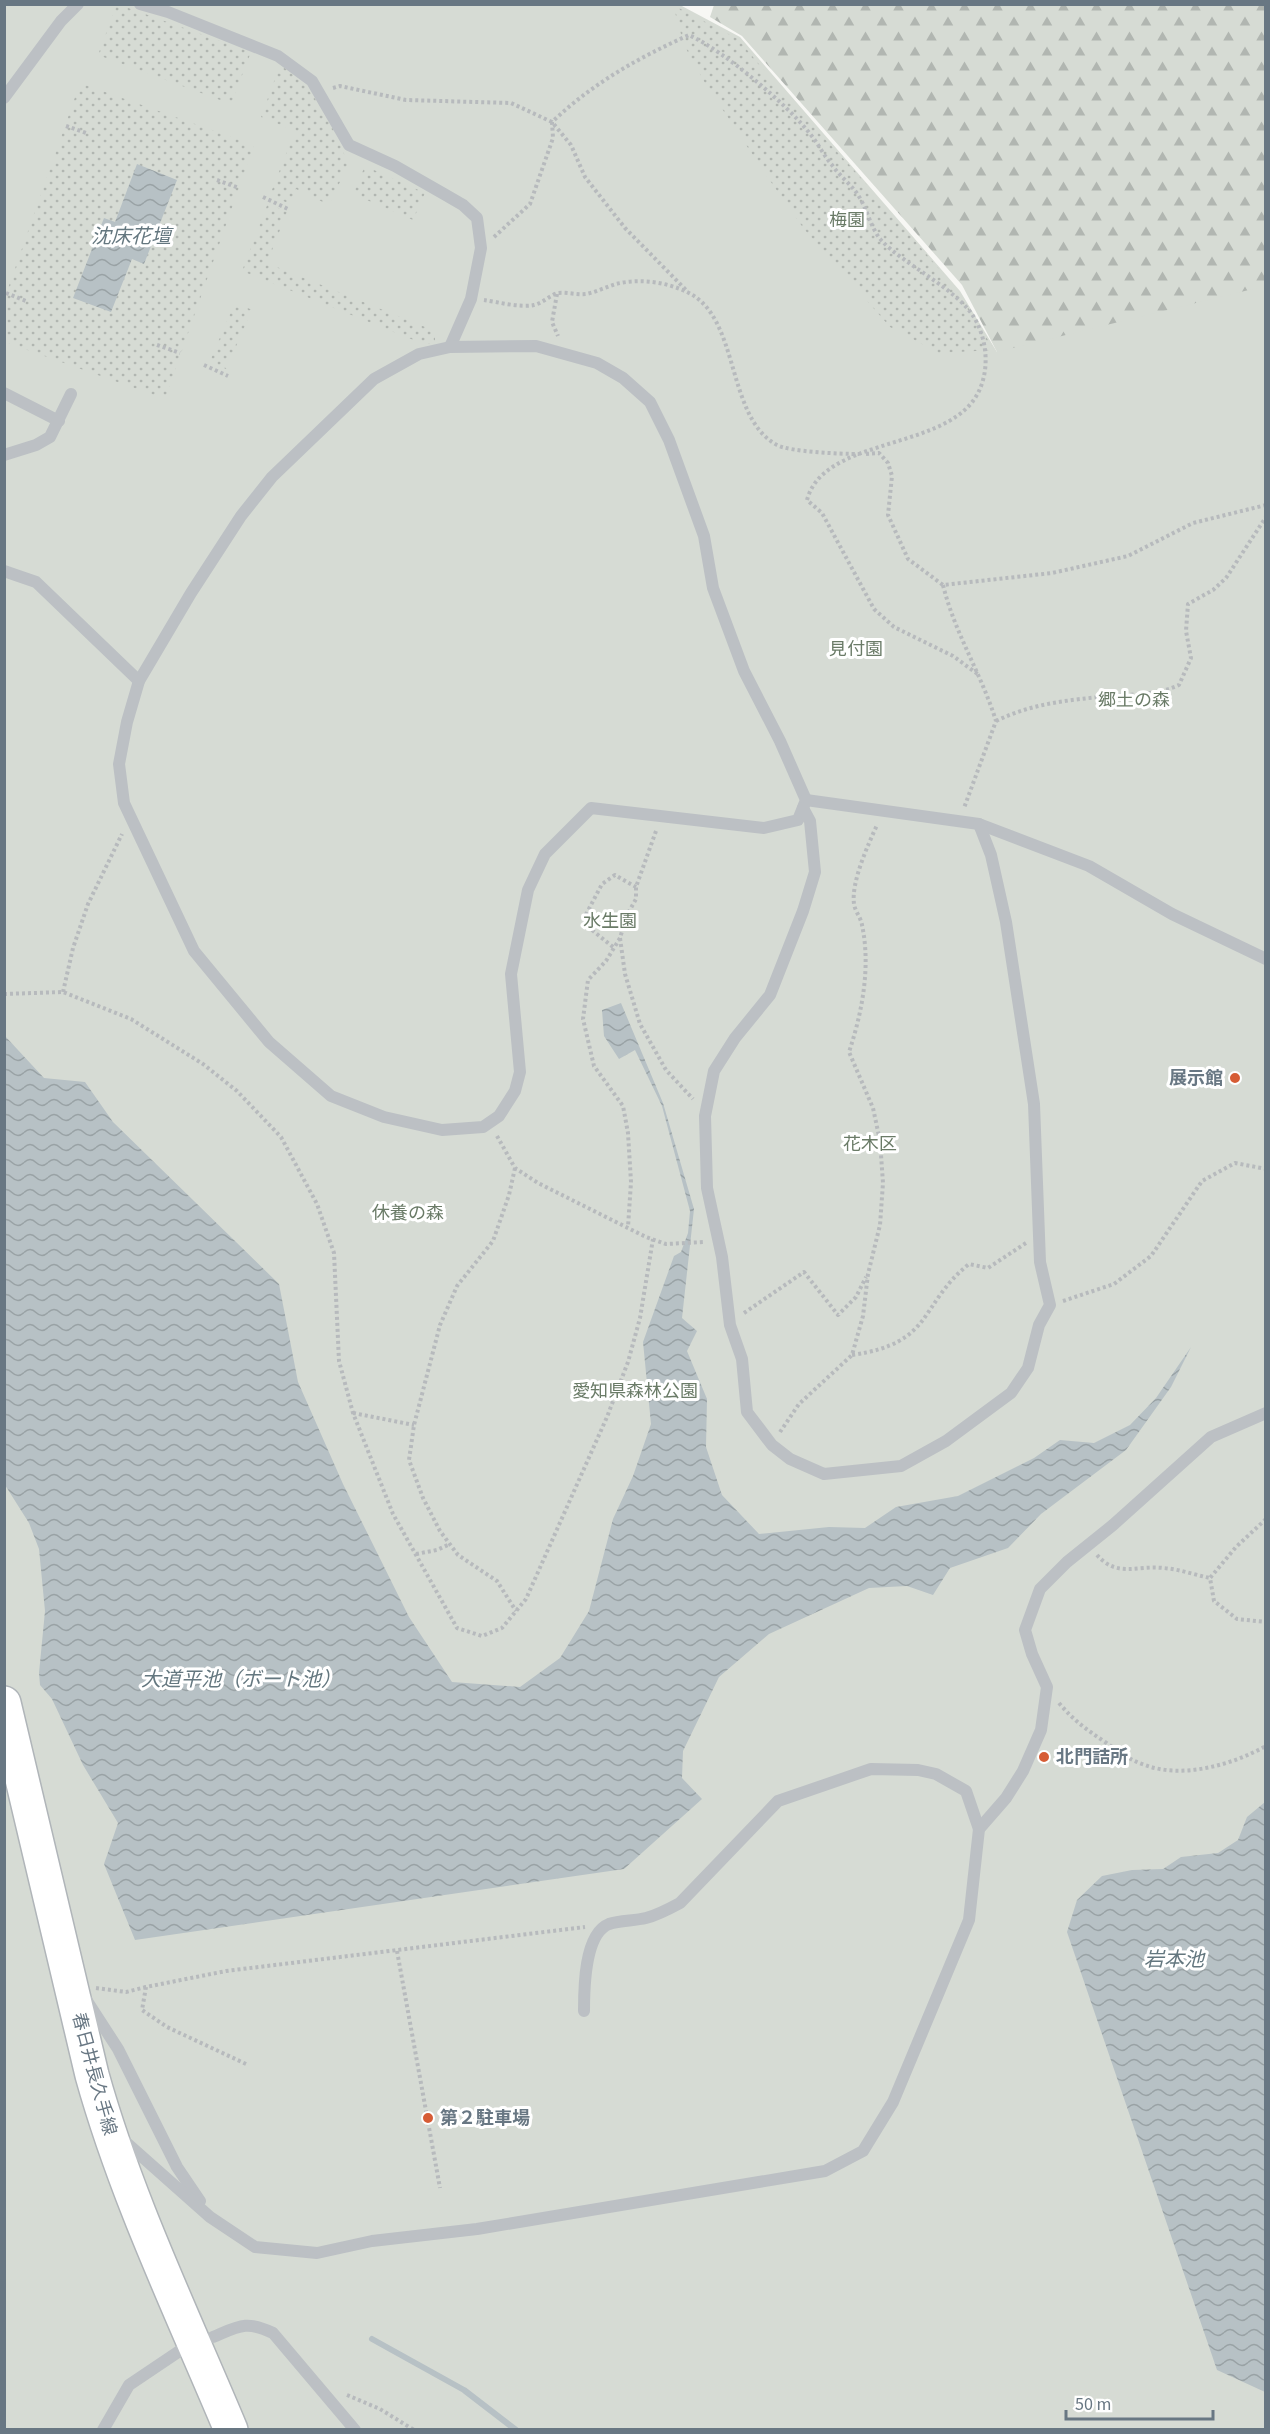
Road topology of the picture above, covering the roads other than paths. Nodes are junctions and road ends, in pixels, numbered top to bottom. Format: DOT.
graph roads {
  1 [pos="78,4"];
  2 [pos="140,4"];
  3 [pos="4,98"];
  4 [pos="450,347"];
  5 [pos="4,393"];
  6 [pos="71,394"];
  7 [pos="59,421"];
  8 [pos="4,455"];
  9 [pos="4,571"];
  10 [pos="139,681"];
  11 [pos="804,804"];
  12 [pos="979,824"];
  13 [pos="1266,959"];
  14 [pos="1266,1413"];
  15 [pos="4,1703"];
  16 [pos="979,1829"];
  17 [pos="83,1986"];
  18 [pos="584,2011"];
  19 [pos="106,2126"];
  20 [pos="210,2217"];
  21 [pos="213,2337"];
  22 [pos="184,2348"];
  23 [pos="103,2430"];
  24 [pos="231,2430"];
  25 [pos="355,2430"];
  1 -- 3 [label="lane"];
  2 -- 4 [label="lane"];
  4 -- 10 [label="lane"];
  4 -- 11 [label="lane"];
  5 -- 7 [label="lane"];
  6 -- 7 [label="lane"];
  7 -- 8 [label="lane"];
  9 -- 10 [label="lane"];
  10 -- 11 [label="lane"];
  11 -- 12 [label="lane"];
  11 -- 12 [label="lane"];
  12 -- 13 [label="lane"];
  14 -- 16 [label="lane"];
  15 -- 17 [label="main road, 春日井長久手線"];
  16 -- 18 [label="lane"];
  16 -- 20 [label="lane"];
  17 -- 19 [label="main road, 春日井長久手線"];
  17 -- 20 [label="lane"];
  19 -- 20 [label="lane"];
  19 -- 24 [label="main road, 春日井長久手線"];
  21 -- 25 [label="lane"];
  22 -- 23 [label="lane"];
}
